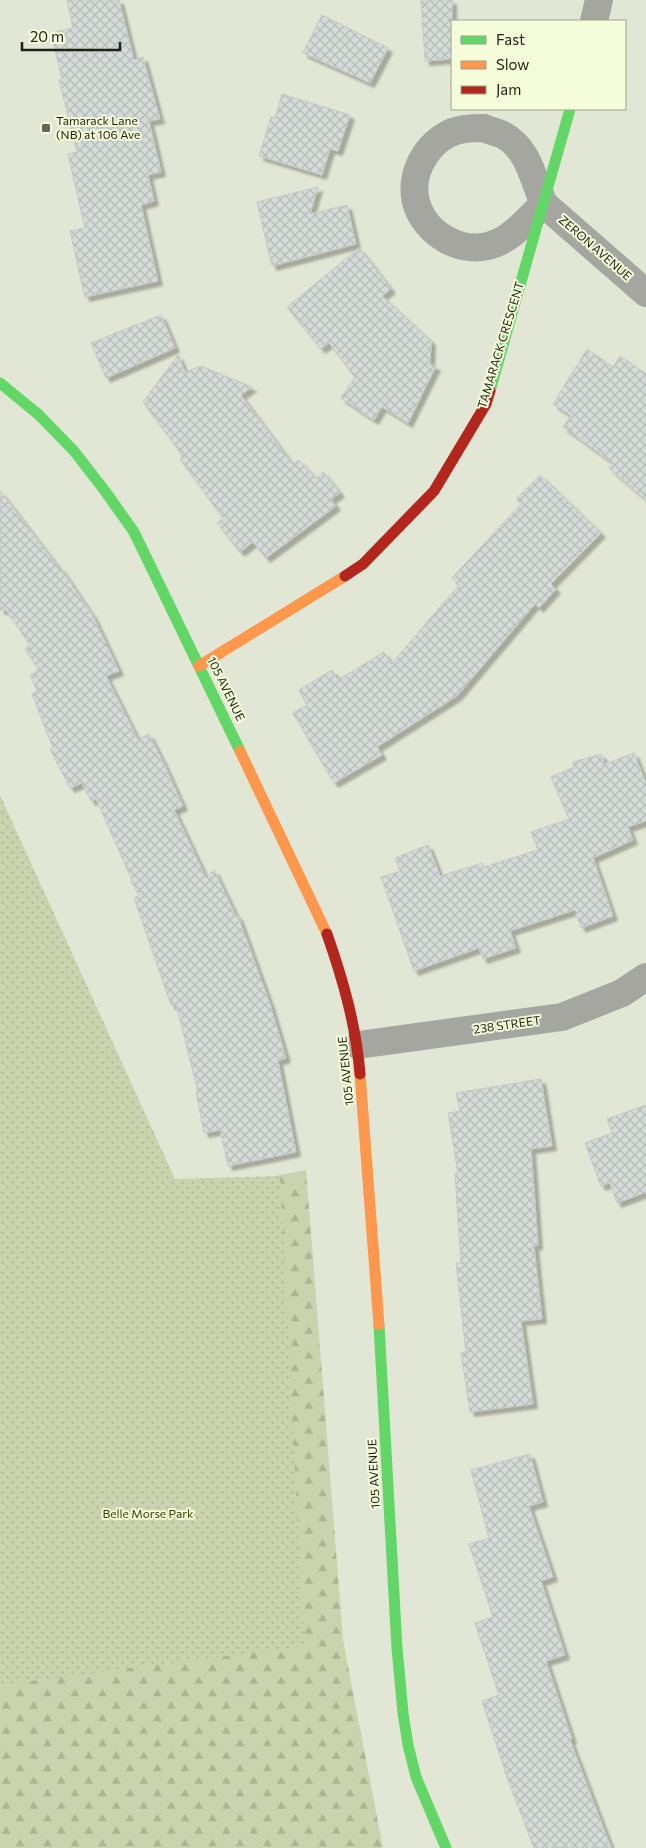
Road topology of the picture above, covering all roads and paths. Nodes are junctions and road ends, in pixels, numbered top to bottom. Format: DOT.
graph roads {
  1 [pos="599,0"];
  2 [pos="594,20"];
  3 [pos="570,110"];
  4 [pos="544,204"];
  5 [pos="646,293"];
  6 [pos="0,383"];
  7 [pos="199,666"];
  8 [pos="646,977"];
  9 [pos="358,1045"];
  10 [pos="446,1848"];
  1 -- 2 [label="street"];
  3 -- 4 [label="street, TAMARACK CRESCENT"];
  4 -- 4 [label="street"];
  4 -- 5 [label="street, ZERON AVENUE"];
  4 -- 7 [label="street, TAMARACK CRESCENT"];
  6 -- 7 [label="street, 105 AVENUE"];
  7 -- 9 [label="street, 105 AVENUE"];
  8 -- 9 [label="street, 238 STREET"];
  9 -- 10 [label="street, 105 AVENUE"];
}
